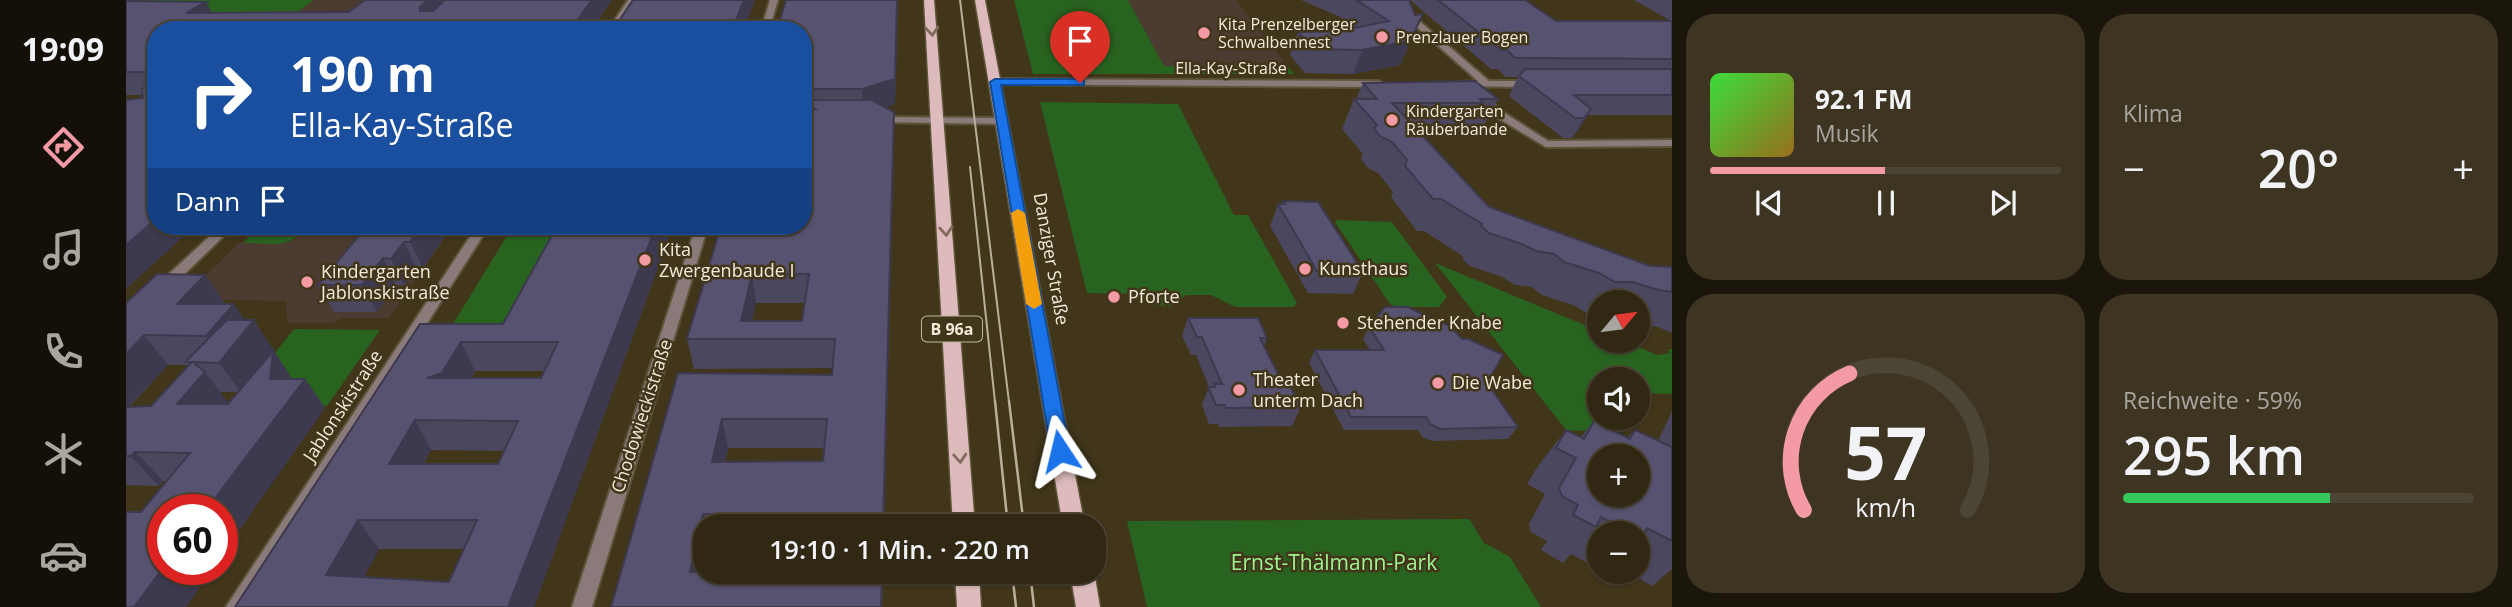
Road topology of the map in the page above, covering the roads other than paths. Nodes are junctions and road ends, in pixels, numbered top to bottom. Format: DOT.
graph roads {
  1 [pos="632,0"];
  2 [pos="774,0"];
  3 [pos="929,0"];
  4 [pos="980,0"];
  5 [pos="1390,0"];
  6 [pos="618,21"];
  7 [pos="768,21"];
  8 [pos="995,82"];
  9 [pos="1395,84"];
  10 [pos="1447,84"];
  11 [pos="1467,84"];
  12 [pos="1487,84"];
  13 [pos="1540,84"];
  14 [pos="870,120"];
  15 [pos="938,120"];
  16 [pos="1002,121"];
  17 [pos="1672,144"];
  18 [pos="218,235"];
  19 [pos="477,235"];
  20 [pos="699,235"];
  21 [pos="149,300"];
  22 [pos="963,514"];
  23 [pos="1072,514"];
  24 [pos="968,584"];
  25 [pos="1084,584"];
  26 [pos="236,607"];
  27 [pos="582,607"];
  28 [pos="969,607"];
  29 [pos="1088,607"];
  1 -- 6 [label="street"];
  2 -- 7 [label="street"];
  3 -- 15 [label="main road, B 96a, one-way"];
  4 -- 8 [label="main road, Danziger Straße"];
  5 -- 12 [label="street"];
  8 -- 9 [label="street, Ella-Kay-Straße"];
  8 -- 16 [label="main road, Danziger Straße"];
  10 -- 11 [label="street"];
  11 -- 12 [label="street"];
  11 -- 17 [label="street"];
  12 -- 13 [label="street"];
  14 -- 15 [label="street"];
  15 -- 16 [label="street"];
  15 -- 22 [label="main road, B 96a, one-way"];
  16 -- 23 [label="main road, Danziger Straße"];
  18 -- 21 [label="street"];
  19 -- 26 [label="street, Jablonskistraße"];
  20 -- 27 [label="street, Chodowieckistraße"];
  24 -- 28 [label="main road"];
  25 -- 29 [label="main road"];
}
